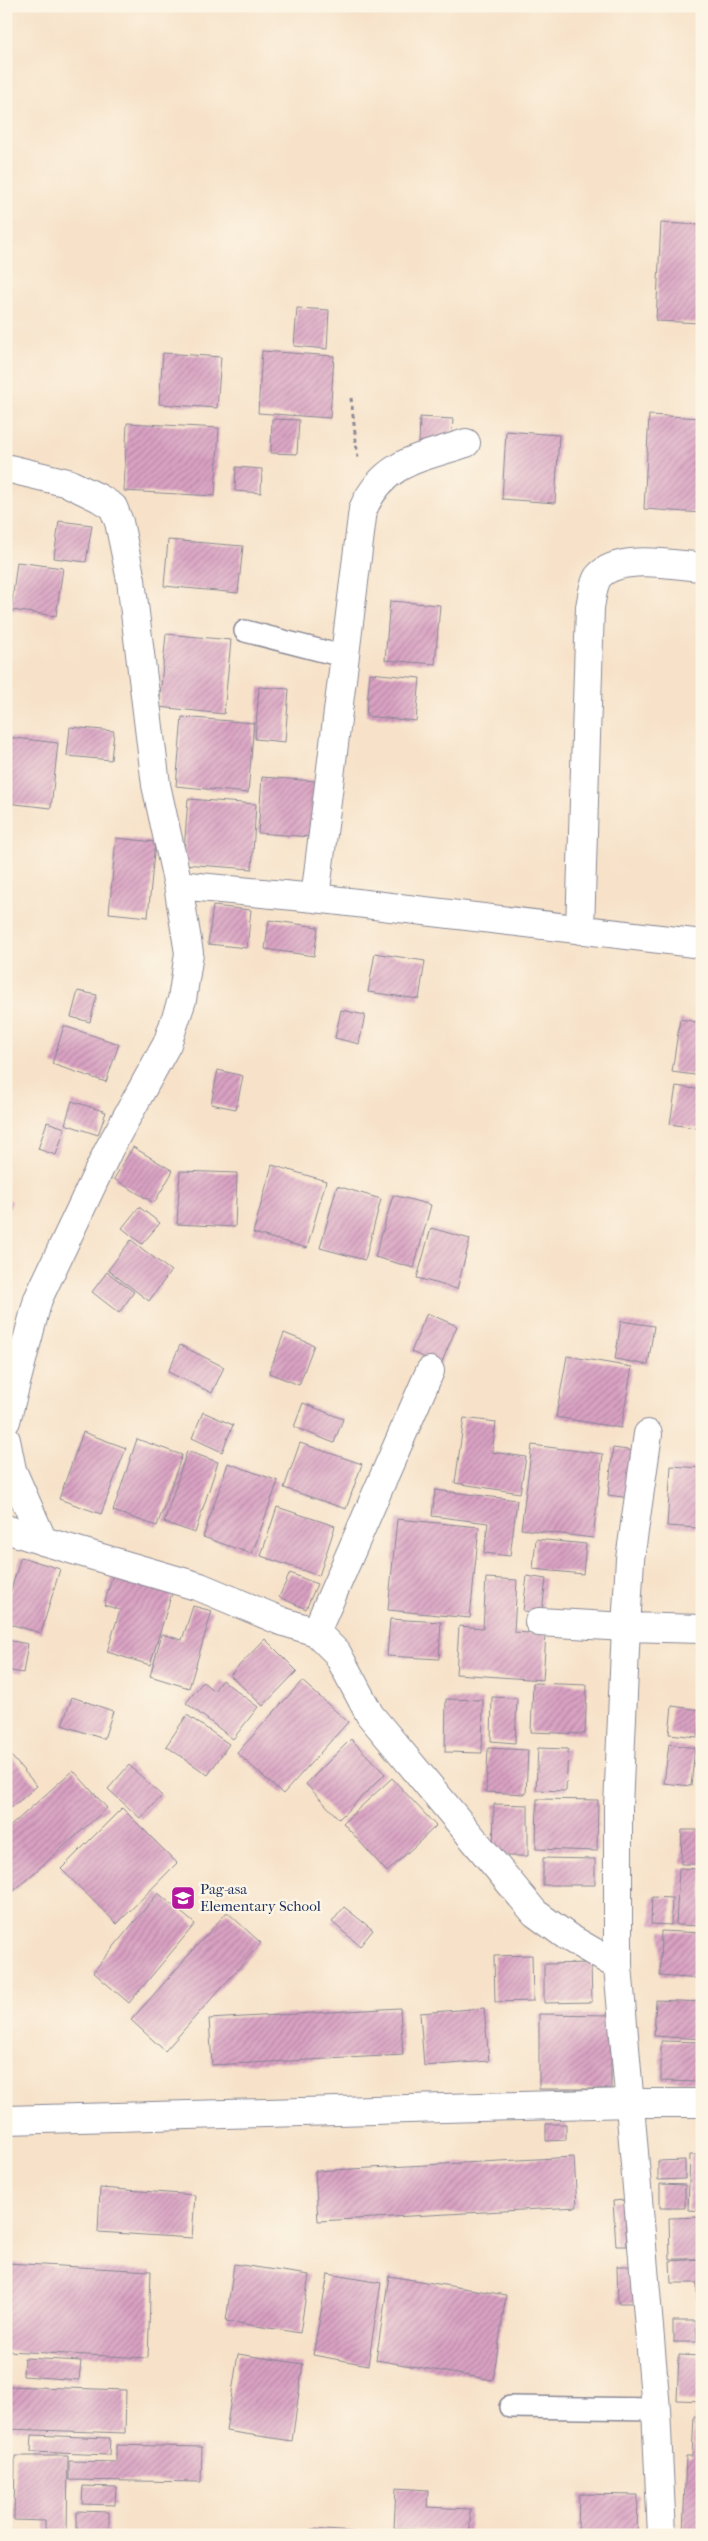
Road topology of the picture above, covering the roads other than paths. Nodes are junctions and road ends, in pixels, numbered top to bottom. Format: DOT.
graph roads {
  1 [pos="466,443"];
  2 [pos="6,468"];
  3 [pos="702,567"];
  4 [pos="245,631"];
  5 [pos="346,657"];
  6 [pos="178,885"];
  7 [pos="315,898"];
  8 [pos="580,930"];
  9 [pos="702,944"];
  10 [pos="430,1371"];
  11 [pos="6,1421"];
  12 [pos="648,1434"];
  13 [pos="6,1440"];
  14 [pos="6,1529"];
  15 [pos="43,1541"];
  16 [pos="539,1622"];
  17 [pos="626,1628"];
  18 [pos="702,1628"];
  19 [pos="316,1632"];
  20 [pos="618,1966"];
  21 [pos="630,2103"];
  22 [pos="702,2103"];
  23 [pos="6,2120"];
  24 [pos="510,2407"];
  25 [pos="656,2409"];
  26 [pos="662,2535"];
  1 -- 5 [label="street"];
  2 -- 6 [label="street"];
  3 -- 8 [label="street"];
  4 -- 5 [label="lane"];
  5 -- 7 [label="street"];
  6 -- 7 [label="street"];
  6 -- 11 [label="street"];
  7 -- 8 [label="street"];
  8 -- 9 [label="street"];
  10 -- 19 [label="street"];
  12 -- 17 [label="street"];
  13 -- 15 [label="street"];
  14 -- 15 [label="street"];
  15 -- 19 [label="street"];
  16 -- 17 [label="street"];
  17 -- 18 [label="street"];
  17 -- 20 [label="street"];
  19 -- 20 [label="street"];
  20 -- 21 [label="street"];
  21 -- 22 [label="street"];
  21 -- 23 [label="street"];
  21 -- 25 [label="street"];
  24 -- 25 [label="lane"];
  25 -- 26 [label="street"];
}
